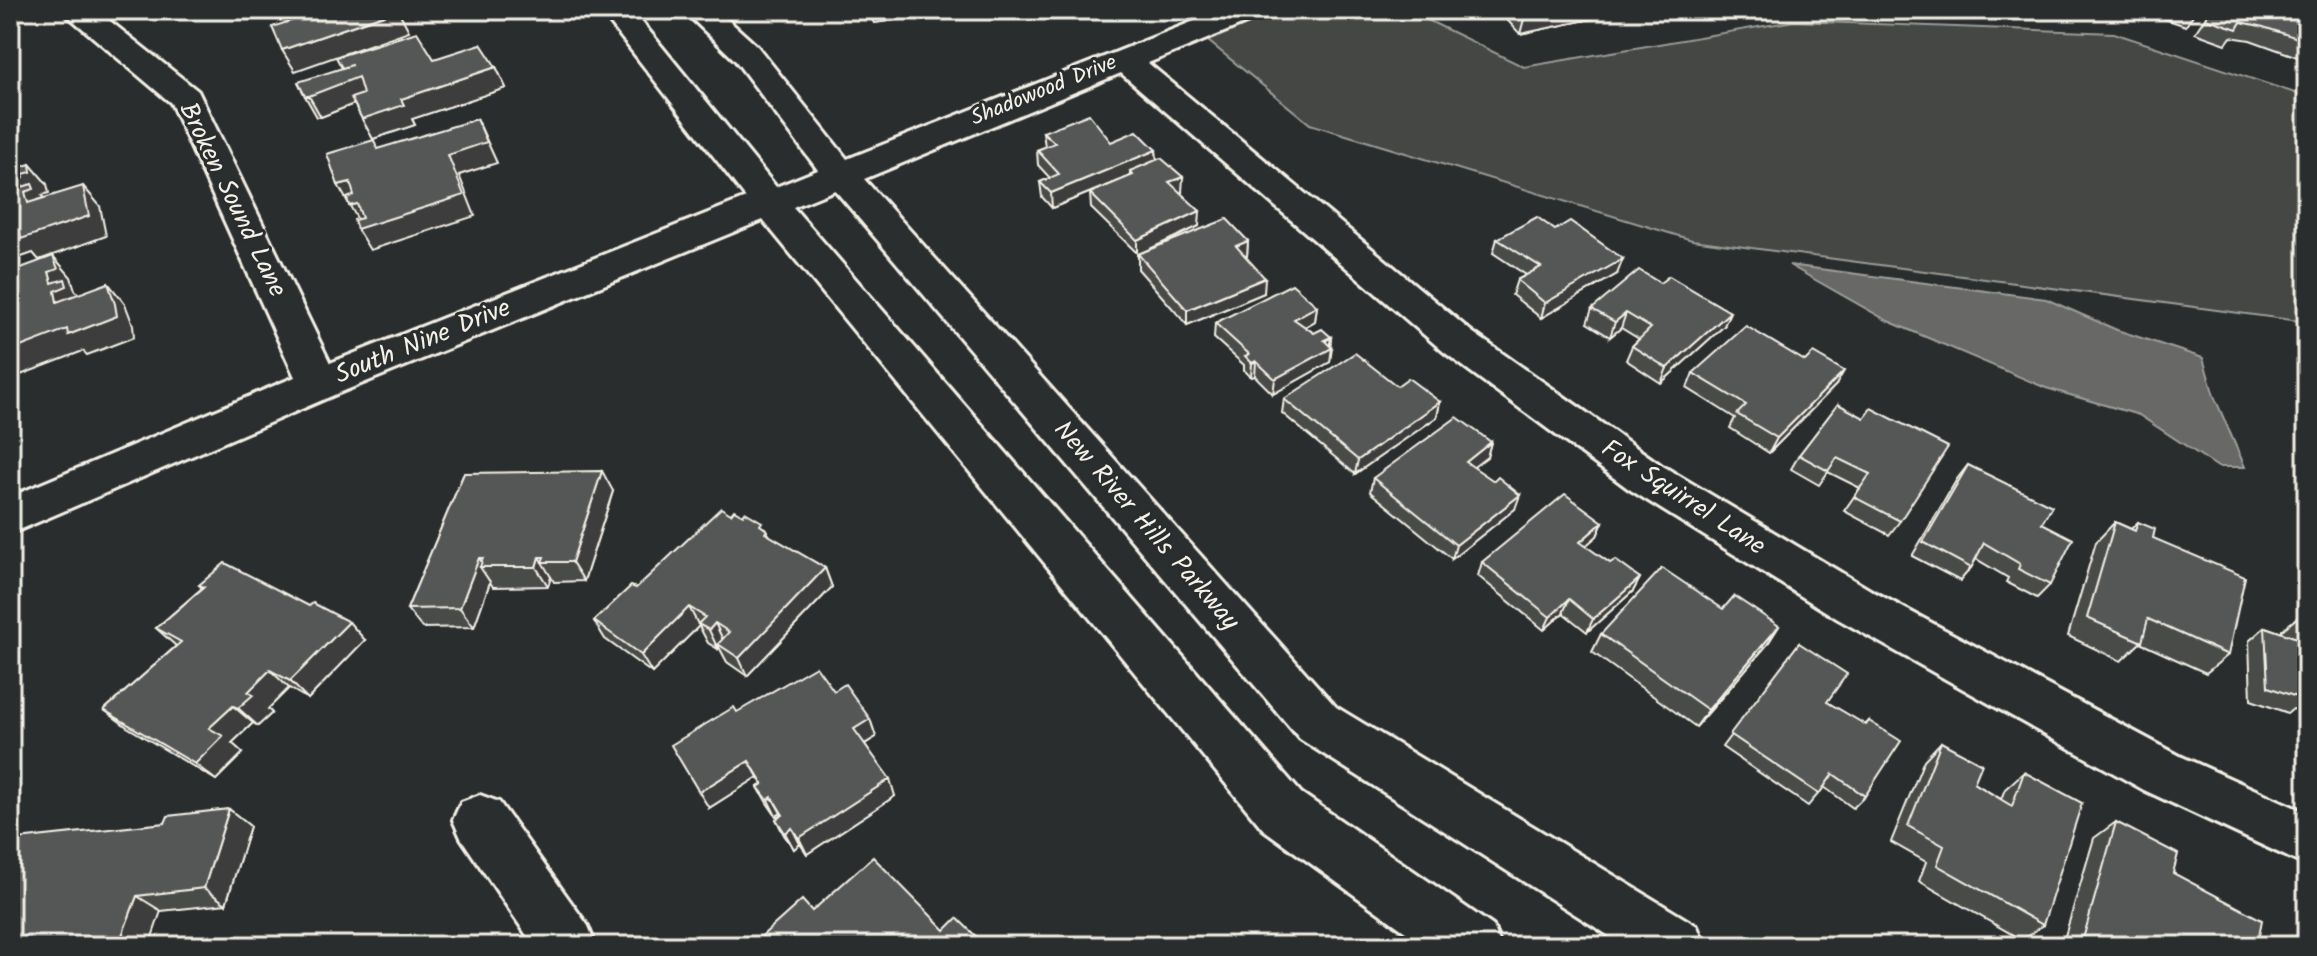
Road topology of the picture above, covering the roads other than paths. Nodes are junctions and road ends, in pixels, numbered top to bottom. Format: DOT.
graph roads {
  1 [pos="77,10"];
  2 [pos="616,10"];
  3 [pos="699,10"];
  4 [pos="1250,10"];
  5 [pos="1123,58"];
  6 [pos="840,174"];
  7 [pos="769,203"];
  8 [pos="319,384"];
  9 [pos="10,516"];
  10 [pos="480,820"];
  11 [pos="2307,840"];
  12 [pos="568,946"];
  13 [pos="1473,946"];
  14 [pos="1677,946"];
  1 -- 8 [label="street, Broken Sound Lane"];
  2 -- 7 [label="street"];
  3 -- 6 [label="street, New River Hills Parkway"];
  4 -- 5 [label="street, Shadowood Drive"];
  5 -- 6 [label="street, Shadowood Drive"];
  5 -- 11 [label="street, Fox Squirrel Lane"];
  6 -- 7 [label="street, South Nine Drive"];
  6 -- 14 [label="street, New River Hills Parkway"];
  7 -- 8 [label="street, South Nine Drive"];
  7 -- 13 [label="street"];
  8 -- 9 [label="street, South Nine Drive"];
  10 -- 12 [label="street"];
}
